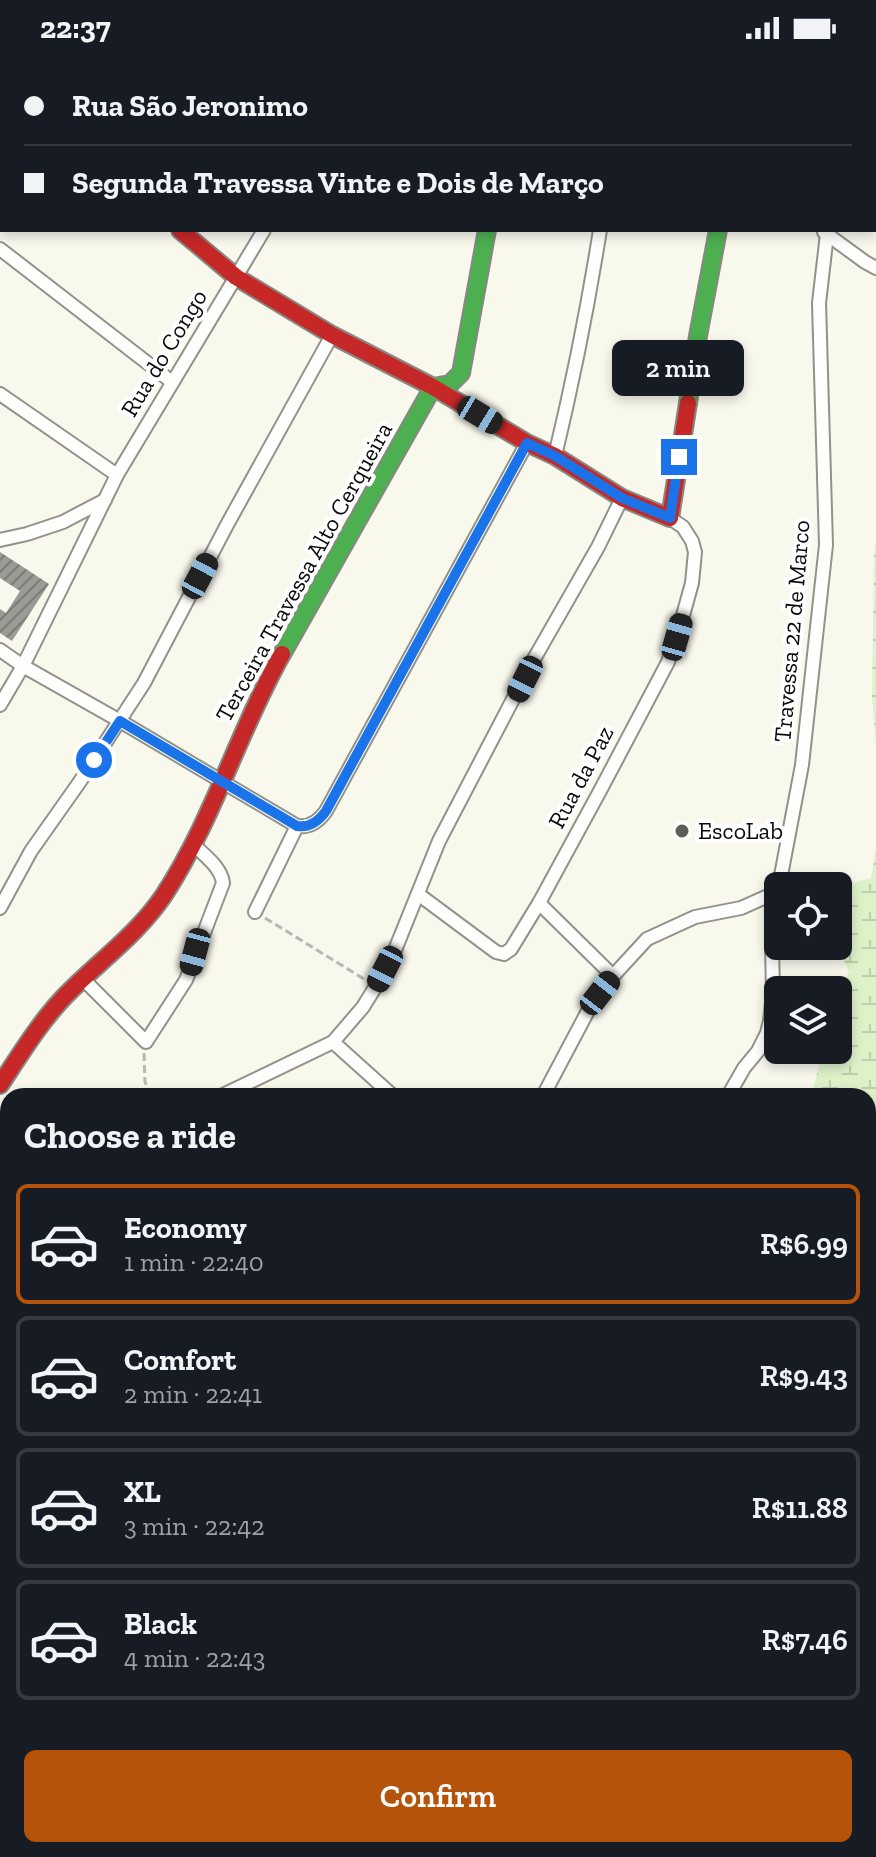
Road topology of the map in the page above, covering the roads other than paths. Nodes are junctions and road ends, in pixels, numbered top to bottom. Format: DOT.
graph roads {
  1 [pos="182,232"];
  2 [pos="263,232"];
  3 [pos="487,232"];
  4 [pos="600,232"];
  5 [pos="718,232"];
  6 [pos="824,232"];
  7 [pos="0,249"];
  8 [pos="876,268"];
  9 [pos="236,277"];
  10 [pos="332,335"];
  11 [pos="172,382"];
  12 [pos="433,387"];
  13 [pos="0,394"];
  14 [pos="527,443"];
  15 [pos="555,456"];
  16 [pos="117,475"];
  17 [pos="622,498"];
  18 [pos="105,500"];
  19 [pos="670,518"];
  20 [pos="0,540"];
  21 [pos="0,650"];
  22 [pos="23,666"];
  23 [pos="0,705"];
  24 [pos="120,721"];
  25 [pos="221,782"];
  26 [pos="297,826"];
  27 [pos="194,845"];
  28 [pos="781,872"];
  29 [pos="4,887"];
  30 [pos="418,894"];
  31 [pos="764,898"];
  32 [pos="539,903"];
  33 [pos="0,908"];
  34 [pos="255,912"];
  35 [pos="772,960"];
  36 [pos="613,976"];
  37 [pos="83,979"];
  38 [pos="333,1042"];
  39 [pos="0,1085"];
  40 [pos="238,1088"];
  41 [pos="384,1088"];
  42 [pos="547,1088"];
  43 [pos="733,1088"];
  1 -- 9 [label="street"];
  2 -- 9 [label="street, Rua do Congo"];
  3 -- 12 [label="street"];
  4 -- 15 [label="street"];
  5 -- 19 [label="street"];
  6 -- 8 [label="street"];
  6 -- 28 [label="street, Travessa 22 de Marco"];
  7 -- 11 [label="street"];
  9 -- 10 [label="street"];
  9 -- 11 [label="street, Rua do Congo"];
  10 -- 12 [label="street"];
  10 -- 24 [label="street"];
  11 -- 16 [label="street, Rua do Congo"];
  12 -- 14 [label="street"];
  12 -- 25 [label="street, Terceira Travessa Alto Cerqueira"];
  13 -- 16 [label="street"];
  14 -- 15 [label="street"];
  14 -- 26 [label="street"];
  15 -- 17 [label="street"];
  16 -- 18 [label="street, Rua do Congo"];
  17 -- 19 [label="street"];
  17 -- 30 [label="street"];
  18 -- 20 [label="street"];
  18 -- 22 [label="street, Rua do Congo"];
  19 -- 32 [label="street, Rua da Paz"];
  21 -- 22 [label="street"];
  22 -- 23 [label="street, Rua do Congo"];
  22 -- 24 [label="street"];
  24 -- 25 [label="street"];
  24 -- 29 [label="street"];
  25 -- 26 [label="street"];
  25 -- 27 [label="street, Terceira Travessa Alto Cerqueira"];
  26 -- 34 [label="street"];
  27 -- 37 [label="street, Terceira Travessa Alto Cerqueira"];
  27 -- 37 [label="street"];
  29 -- 33 [label="street"];
  30 -- 32 [label="street, Rua da Paz"];
  30 -- 38 [label="street"];
  31 -- 36 [label="street"];
  32 -- 36 [label="street"];
  35 -- 43 [label="street, Travessa 22 de Marco"];
  36 -- 42 [label="street"];
  37 -- 39 [label="street, Terceira Travessa Alto Cerqueira"];
  38 -- 40 [label="street"];
  38 -- 41 [label="street"];
}
